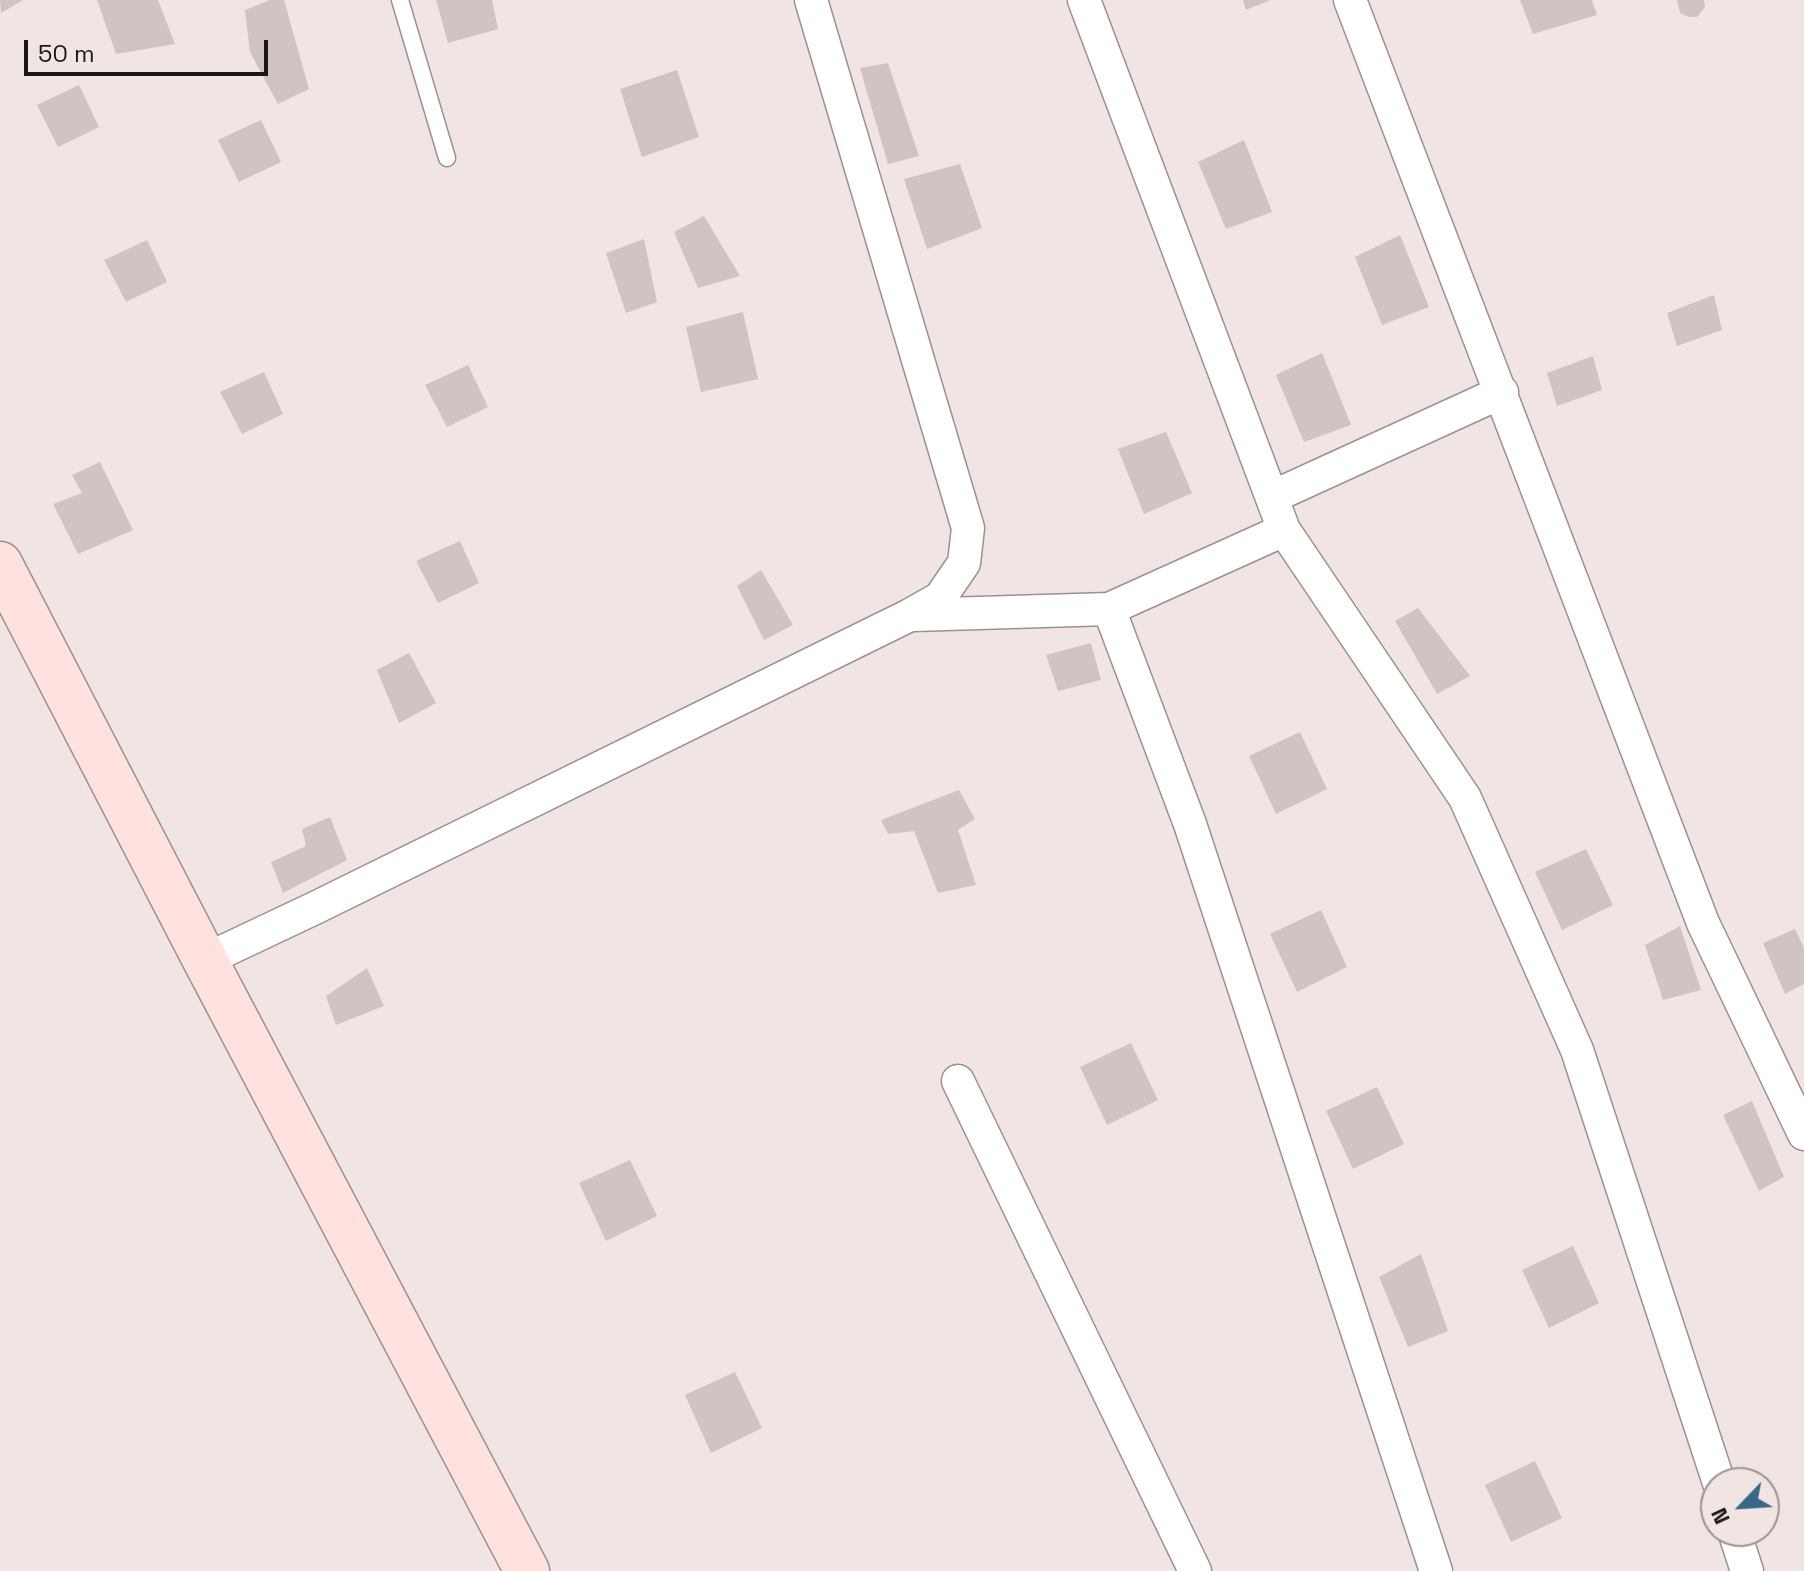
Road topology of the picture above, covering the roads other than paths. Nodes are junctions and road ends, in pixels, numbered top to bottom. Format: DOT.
graph roads {
  1 [pos="400,0"];
  2 [pos="811,0"];
  3 [pos="1084,0"];
  4 [pos="1350,0"];
  5 [pos="447,158"];
  6 [pos="1502,392"];
  7 [pos="1272,497"];
  8 [pos="1284,530"];
  9 [pos="0,564"];
  10 [pos="1109,609"];
  11 [pos="910,615"];
  12 [pos="205,960"];
  13 [pos="958,1081"];
  14 [pos="1804,1134"];
  15 [pos="1714,1467"];
  16 [pos="1739,1547"];
  17 [pos="527,1571"];
  18 [pos="1195,1571"];
  19 [pos="1436,1571"];
  20 [pos="1747,1571"];
  1 -- 5 [label="lane"];
  2 -- 11 [label="street"];
  3 -- 7 [label="street"];
  4 -- 6 [label="street"];
  6 -- 7 [label="street"];
  6 -- 14 [label="street"];
  7 -- 8 [label="street"];
  8 -- 10 [label="street"];
  8 -- 15 [label="street"];
  9 -- 12 [label="street"];
  10 -- 11 [label="street"];
  10 -- 19 [label="street"];
  11 -- 12 [label="street"];
  12 -- 17 [label="street"];
  13 -- 18 [label="street"];
  16 -- 20 [label="street"];
}
